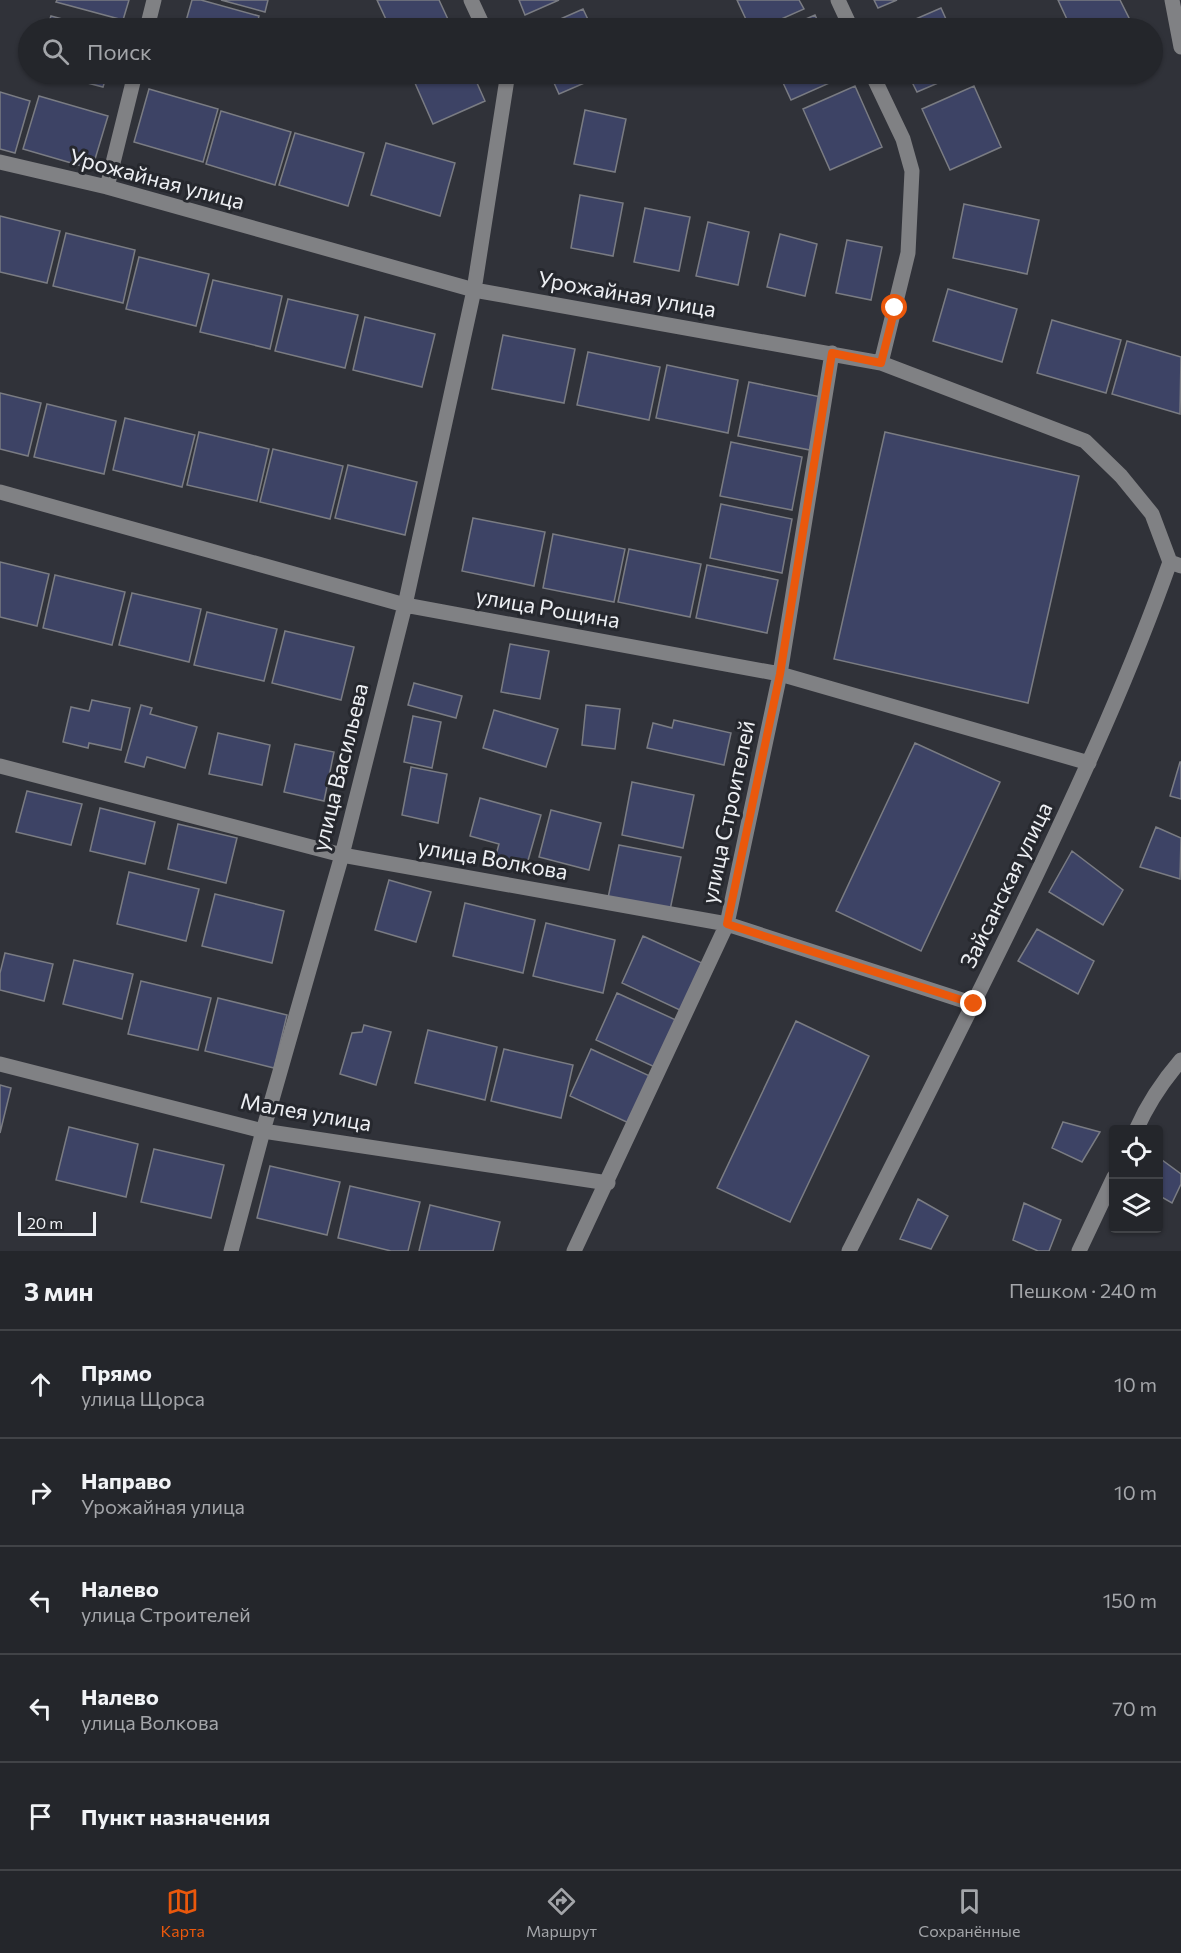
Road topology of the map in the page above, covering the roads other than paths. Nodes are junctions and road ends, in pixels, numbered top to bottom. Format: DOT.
graph roads {
  1 [pos="154,0"];
  2 [pos="471,0"];
  3 [pos="838,0"];
  4 [pos="1172,0"];
  5 [pos="150,18"];
  6 [pos="479,18"];
  7 [pos="846,18"];
  8 [pos="1181,47"];
  9 [pos="132,84"];
  10 [pos="506,84"];
  11 [pos="877,84"];
  12 [pos="0,162"];
  13 [pos="106,187"];
  14 [pos="474,290"];
  15 [pos="832,353"];
  16 [pos="881,363"];
  17 [pos="0,492"];
  18 [pos="1176,564"];
  19 [pos="405,605"];
  20 [pos="780,674"];
  21 [pos="1089,764"];
  22 [pos="0,766"];
  23 [pos="342,855"];
  24 [pos="727,924"];
  25 [pos="974,1004"];
  26 [pos="1181,1060"];
  27 [pos="0,1064"];
  28 [pos="1138,1125"];
  29 [pos="263,1131"];
  30 [pos="1112,1179"];
  31 [pos="608,1183"];
  32 [pos="231,1251"];
  33 [pos="574,1251"];
  34 [pos="849,1251"];
  35 [pos="1079,1251"];
  1 -- 5 [label="street"];
  2 -- 6 [label="street"];
  3 -- 7 [label="street"];
  4 -- 8 [label="street"];
  9 -- 13 [label="street"];
  10 -- 14 [label="street"];
  11 -- 16 [label="street"];
  12 -- 13 [label="street, Урожайная улица"];
  13 -- 14 [label="street, Урожайная улица"];
  14 -- 15 [label="street, Урожайная улица"];
  14 -- 19 [label="street, улица Васильева"];
  15 -- 16 [label="street, Урожайная улица"];
  15 -- 20 [label="street, улица Строителей"];
  16 -- 18 [label="street, Урожайная улица"];
  17 -- 19 [label="street, улица Рощина"];
  18 -- 21 [label="street, Зайсанская улица"];
  19 -- 20 [label="street, улица Рощина"];
  19 -- 23 [label="street, улица Васильева"];
  20 -- 21 [label="street, улица Рощина"];
  20 -- 24 [label="street, улица Строителей"];
  21 -- 25 [label="street, Зайсанская улица"];
  22 -- 23 [label="street, улица Волкова"];
  23 -- 24 [label="street, улица Волкова"];
  23 -- 29 [label="street, улица Васильева"];
  24 -- 25 [label="street, улица Волкова"];
  24 -- 31 [label="street, улица Строителей"];
  25 -- 34 [label="street, Зайсанская улица"];
  26 -- 28 [label="street"];
  27 -- 29 [label="street, Малея улица"];
  29 -- 31 [label="street, Малея улица"];
  29 -- 32 [label="street, улица Васильева"];
  30 -- 35 [label="street"];
  31 -- 33 [label="street, улица Строителей"];
}
